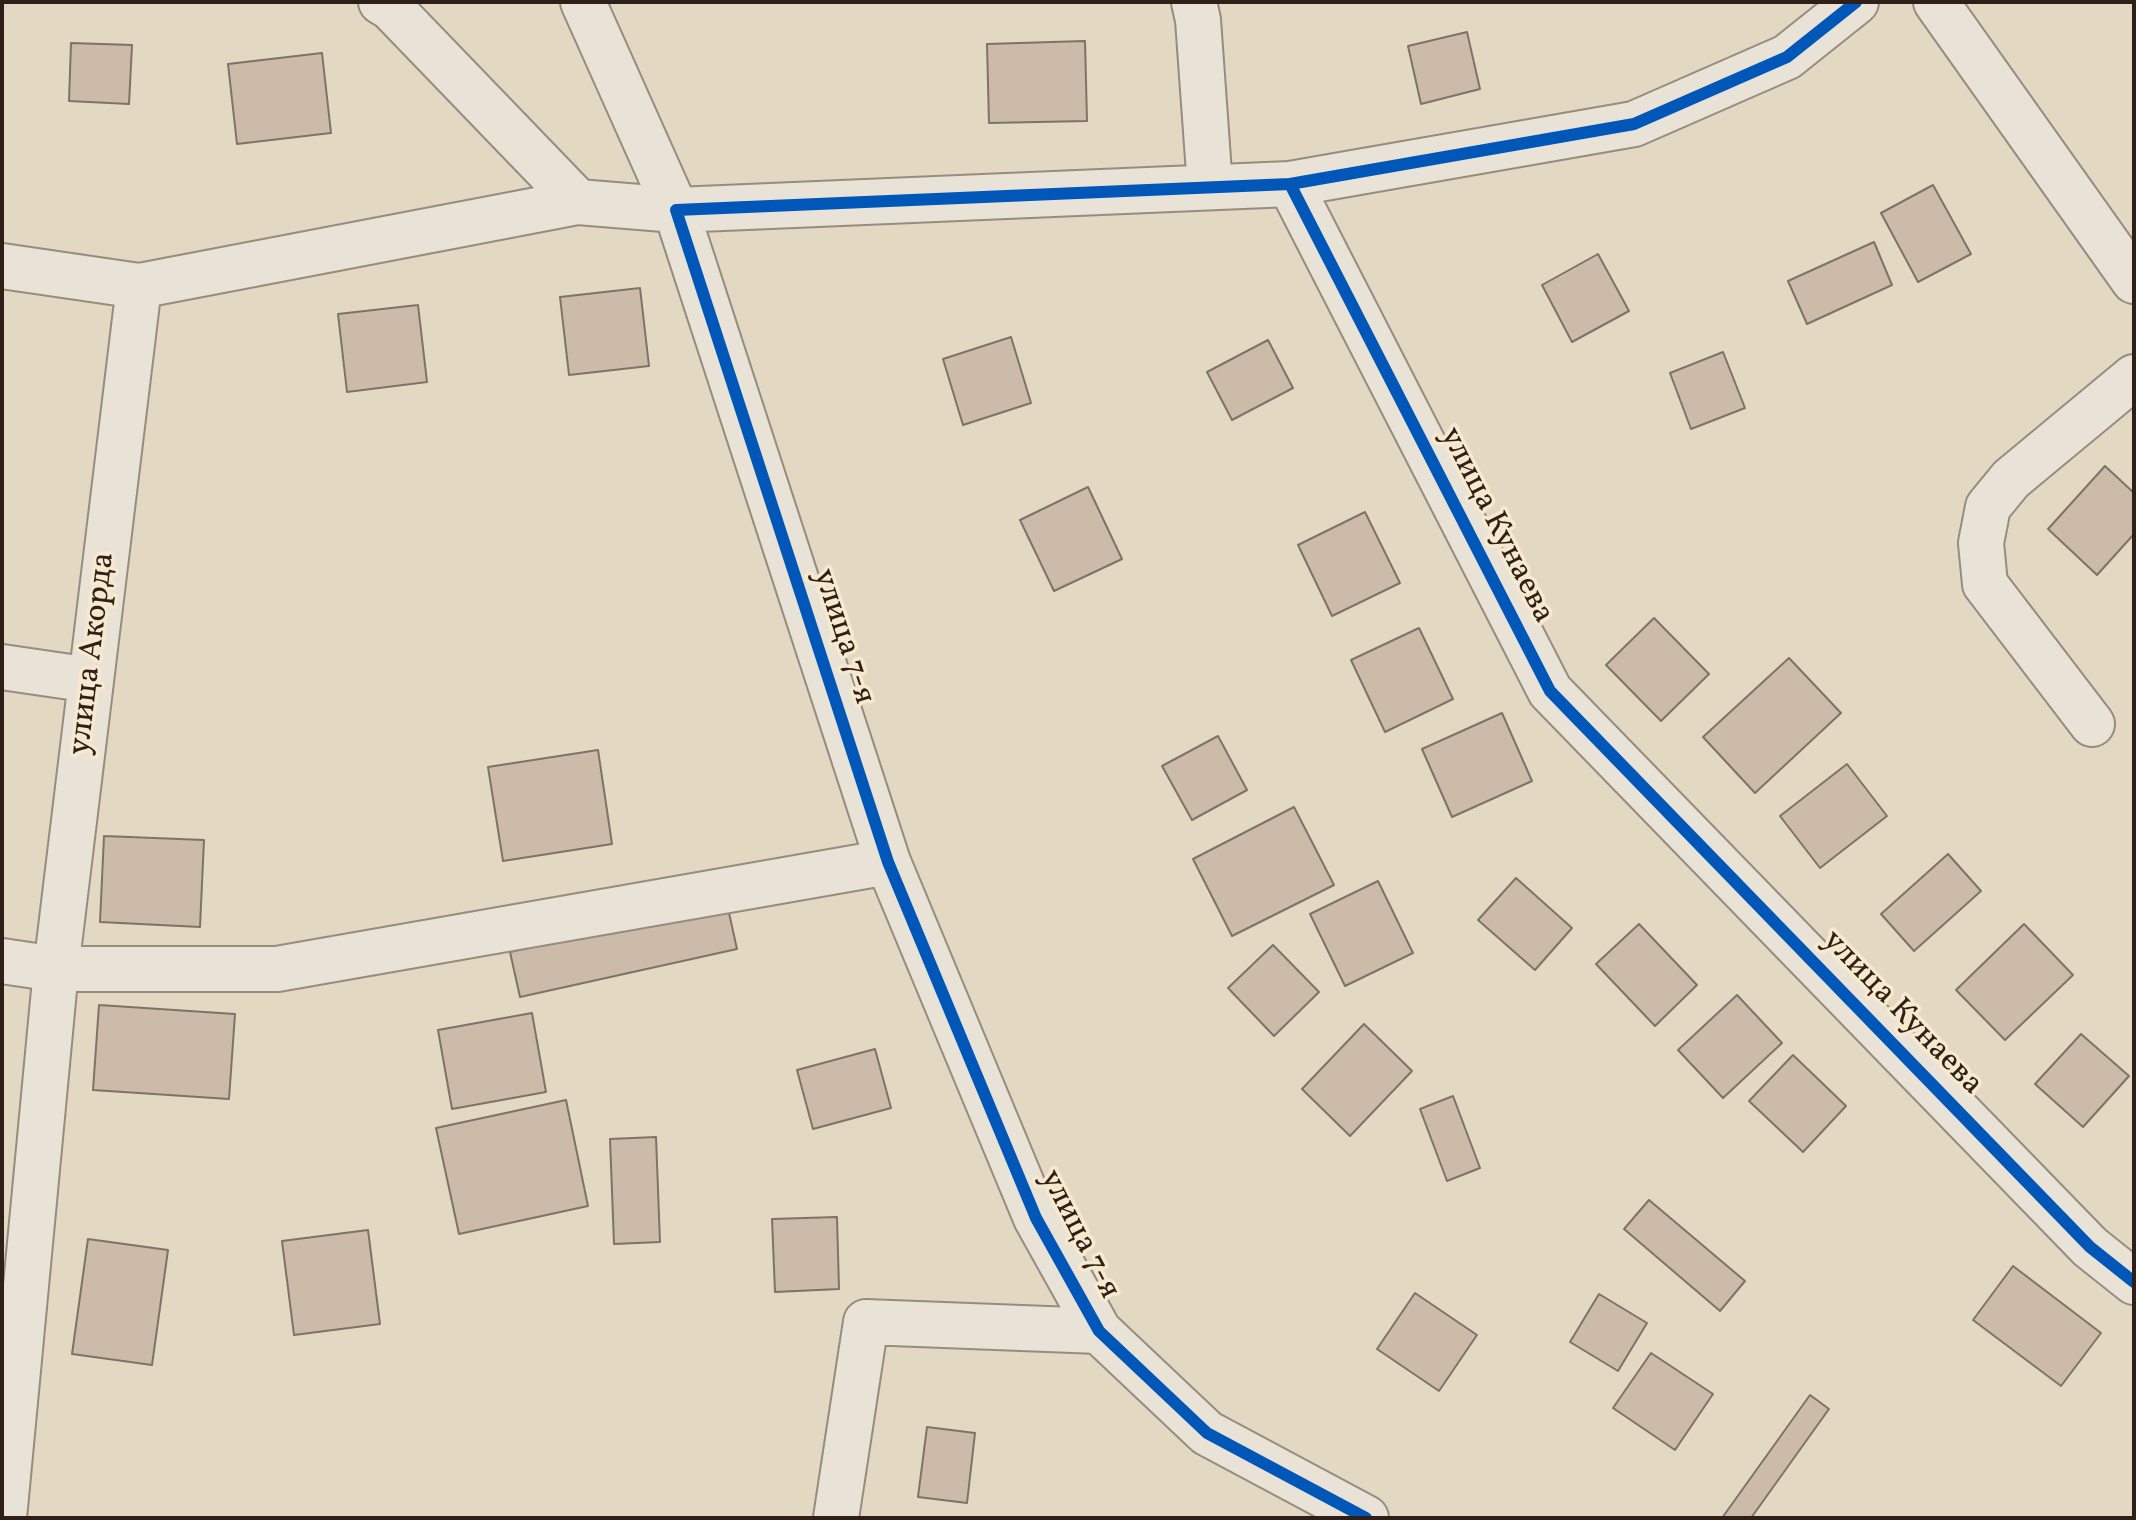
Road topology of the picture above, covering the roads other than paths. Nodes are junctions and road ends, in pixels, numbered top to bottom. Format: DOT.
graph roads {
  1 [pos="381,2"];
  2 [pos="583,2"];
  3 [pos="1194,2"];
  4 [pos="1856,2"];
  5 [pos="1936,2"];
  6 [pos="1290,184"];
  7 [pos="1210,187"];
  8 [pos="578,202"];
  9 [pos="676,210"];
  10 [pos="2,266"];
  11 [pos="2134,281"];
  12 [pos="139,286"];
  13 [pos="2134,377"];
  14 [pos="2,667"];
  15 [pos="91,680"];
  16 [pos="2092,724"];
  17 [pos="888,862"];
  18 [pos="2,961"];
  19 [pos="56,969"];
  20 [pos="2134,1282"];
  21 [pos="1099,1331"];
  22 [pos="4,1518"];
  23 [pos="836,1518"];
  24 [pos="1366,1518"];
  1 -- 8 [label="street"];
  2 -- 9 [label="street, улица 7-я"];
  3 -- 7 [label="street"];
  4 -- 6 [label="street"];
  5 -- 11 [label="street"];
  6 -- 7 [label="street"];
  6 -- 20 [label="street, улица Кунаева"];
  7 -- 9 [label="street"];
  8 -- 9 [label="street"];
  8 -- 12 [label="street"];
  9 -- 17 [label="street, улица 7-я"];
  10 -- 12 [label="street"];
  12 -- 15 [label="street, улица Акорда"];
  13 -- 16 [label="street"];
  14 -- 15 [label="street"];
  15 -- 19 [label="street, улица Акорда"];
  17 -- 19 [label="street"];
  17 -- 21 [label="street, улица 7-я"];
  18 -- 19 [label="street"];
  19 -- 22 [label="street, улица Акорда"];
  21 -- 23 [label="street"];
  21 -- 24 [label="street, улица 7-я"];
}
